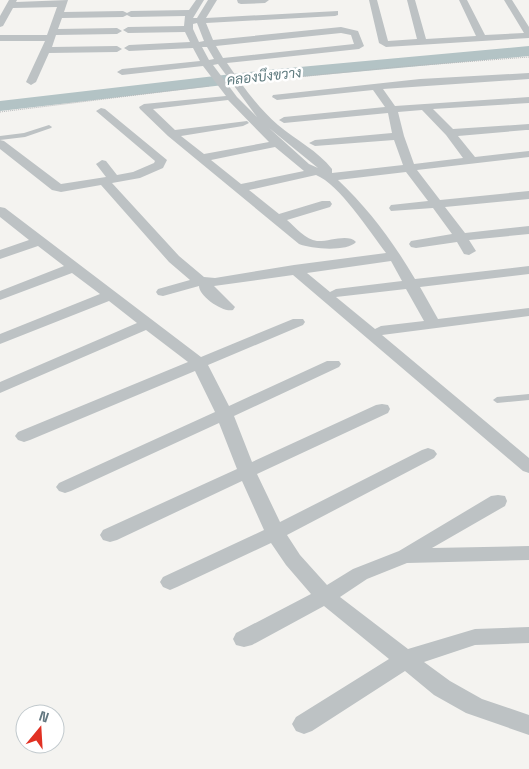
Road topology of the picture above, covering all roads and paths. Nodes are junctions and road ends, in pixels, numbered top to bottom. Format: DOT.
graph roads {
  1 [pos="200,0"];
  2 [pos="213,0"];
  3 [pos="241,0"];
  4 [pos="266,0"];
  5 [pos="373,0"];
  6 [pos="411,0"];
  7 [pos="454,0"];
  8 [pos="463,0"];
  9 [pos="508,0"];
  10 [pos="12,2"];
  11 [pos="64,2"];
  12 [pos="335,13"];
  13 [pos="59,15"];
  14 [pos="460,16"];
  15 [pos="239,18"];
  16 [pos="201,20"];
  17 [pos="190,21"];
  18 [pos="0,24"];
  19 [pos="128,30"];
  20 [pos="117,31"];
  21 [pos="51,35"];
  22 [pos="529,35"];
  23 [pos="0,38"];
  24 [pos="482,39"];
  25 [pos="208,43"];
  26 [pos="423,43"];
  27 [pos="195,45"];
  28 [pos="129,48"];
  29 [pos="117,49"];
  30 [pos="46,50"];
  31 [pos="529,57"];
  32 [pos="220,62"];
  33 [pos="206,63"];
  34 [pos="122,72"];
  35 [pos="529,76"];
  36 [pos="31,82"];
  37 [pos="243,83"];
  38 [pos="214,86"];
  39 [pos="375,86"];
  40 [pos="277,97"];
  41 [pos="238,100"];
  42 [pos="529,100"];
  43 [pos="425,107"];
  44 [pos="392,109"];
  45 [pos="102,111"];
  46 [pos="0,112"];
  47 [pos="284,120"];
  48 [pos="243,123"];
  49 [pos="49,127"];
  50 [pos="527,127"];
  51 [pos="450,133"];
  52 [pos="172,134"];
  53 [pos="398,136"];
  54 [pos="0,138"];
  55 [pos="0,142"];
  56 [pos="295,143"];
  57 [pos="315,143"];
  58 [pos="276,145"];
  59 [pos="529,154"];
  60 [pos="203,158"];
  61 [pos="471,160"];
  62 [pos="102,164"];
  63 [pos="410,168"];
  64 [pos="323,173"];
  65 [pos="109,180"];
  66 [pos="240,188"];
  67 [pos="529,195"];
  68 [pos="326,204"];
  69 [pos="436,204"];
  70 [pos="395,208"];
  71 [pos="3,216"];
  72 [pos="278,219"];
  73 [pos="529,230"];
  74 [pos="461,237"];
  75 [pos="40,241"];
  76 [pos="349,242"];
  77 [pos="416,244"];
  78 [pos="469,251"];
  79 [pos="0,256"];
  80 [pos="395,256"];
  81 [pos="74,267"];
  82 [pos="294,270"];
  83 [pos="529,270"];
  84 [pos="203,281"];
  85 [pos="410,284"];
  86 [pos="163,292"];
  87 [pos="336,293"];
  88 [pos="111,295"];
  89 [pos="0,296"];
  90 [pos="228,307"];
  91 [pos="529,312"];
  92 [pos="298,322"];
  93 [pos="147,324"];
  94 [pos="433,324"];
  95 [pos="381,331"];
  96 [pos="0,339"];
  97 [pos="198,362"];
  98 [pos="333,364"];
  99 [pos="0,388"];
  100 [pos="529,397"];
  101 [pos="497,400"];
  102 [pos="382,409"];
  103 [pos="224,413"];
  104 [pos="24,436"];
  105 [pos="428,454"];
  106 [pos="529,466"];
  107 [pos="246,472"];
  108 [pos="65,487"];
  109 [pos="498,501"];
  110 [pos="275,533"];
  111 [pos="110,534"];
  112 [pos="529,553"];
  113 [pos="405,556"];
  114 [pos="170,582"];
  115 [pos="325,596"];
  116 [pos="529,635"];
  117 [pos="244,639"];
  118 [pos="406,659"];
  119 [pos="304,724"];
  120 [pos="529,725"];
  1 -- 17 [label="street"];
  2 -- 16 [label="street"];
  3 -- 4 [label="street"];
  3 -- 15 [label="street"];
  5 -- 26 [label="street"];
  6 -- 26 [label="street"];
  7 -- 14 [label="street"];
  8 -- 24 [label="street"];
  9 -- 22 [label="street"];
  10 -- 11 [label="street"];
  10 -- 18 [label="street"];
  11 -- 13 [label="street"];
  12 -- 15 [label="street"];
  13 -- 17 [label="street"];
  13 -- 21 [label="street"];
  15 -- 16 [label="street"];
  16 -- 17 [label="street"];
  16 -- 25 [label="street"];
  17 -- 19 [label="street"];
  17 -- 27 [label="street"];
  20 -- 21 [label="street"];
  21 -- 23 [label="street"];
  21 -- 30 [label="street"];
  22 -- 24 [label="street"];
  24 -- 26 [label="street"];
  25 -- 27 [label="street"];
  25 -- 32 [label="street"];
  25 -- 32 [label="street"];
  27 -- 28 [label="street"];
  27 -- 33 [label="street"];
  29 -- 30 [label="street"];
  30 -- 36 [label="street"];
  31 -- 37 [label="path"];
  32 -- 33 [label="street"];
  32 -- 41 [label="street"];
  33 -- 34 [label="street"];
  33 -- 41 [label="street"];
  35 -- 39 [label="street"];
  38 -- 46 [label="path"];
  39 -- 40 [label="street"];
  39 -- 44 [label="street"];
  41 -- 52 [label="street"];
  41 -- 56 [label="street"];
  41 -- 58 [label="street"];
  42 -- 43 [label="street"];
  43 -- 44 [label="street"];
  43 -- 51 [label="street"];
  44 -- 47 [label="street"];
  44 -- 53 [label="street"];
  45 -- 65 [label="street"];
  48 -- 52 [label="street"];
  49 -- 54 [label="lane"];
  50 -- 51 [label="street"];
  51 -- 61 [label="street"];
  52 -- 60 [label="street"];
  53 -- 57 [label="street"];
  53 -- 63 [label="street"];
  55 -- 65 [label="street"];
  56 -- 58 [label="street"];
  56 -- 64 [label="street"];
  58 -- 60 [label="street"];
  58 -- 64 [label="street"];
  59 -- 61 [label="street"];
  60 -- 66 [label="street"];
  61 -- 63 [label="street"];
  62 -- 65 [label="street"];
  63 -- 64 [label="street"];
  63 -- 69 [label="street"];
  64 -- 66 [label="street"];
  64 -- 80 [label="street"];
  65 -- 84 [label="street"];
  66 -- 72 [label="street"];
  67 -- 69 [label="street"];
  68 -- 72 [label="street"];
  69 -- 70 [label="street"];
  69 -- 74 [label="street"];
  71 -- 75 [label="street"];
  72 -- 76 [label="street"];
  73 -- 74 [label="street"];
  74 -- 77 [label="street"];
  74 -- 78 [label="street"];
  75 -- 79 [label="street"];
  75 -- 81 [label="street"];
  80 -- 82 [label="street"];
  80 -- 85 [label="street"];
  81 -- 88 [label="street"];
  81 -- 89 [label="street"];
  82 -- 84 [label="street"];
  82 -- 106 [label="street"];
  83 -- 85 [label="street"];
  84 -- 86 [label="street"];
  84 -- 90 [label="street"];
  85 -- 87 [label="street"];
  85 -- 94 [label="street"];
  88 -- 93 [label="street"];
  88 -- 96 [label="street"];
  91 -- 94 [label="street"];
  92 -- 97 [label="street"];
  93 -- 97 [label="street"];
  93 -- 99 [label="street"];
  94 -- 95 [label="street"];
  97 -- 103 [label="street"];
  97 -- 104 [label="street"];
  98 -- 103 [label="street"];
  100 -- 101 [label="lane"];
  102 -- 107 [label="street"];
  103 -- 107 [label="street"];
  103 -- 108 [label="street"];
  105 -- 110 [label="street"];
  107 -- 110 [label="street"];
  107 -- 111 [label="street"];
  109 -- 113 [label="street"];
  110 -- 114 [label="street"];
  110 -- 115 [label="street"];
  112 -- 113 [label="street"];
  113 -- 115 [label="street"];
  115 -- 117 [label="street"];
  115 -- 118 [label="street"];
  116 -- 118 [label="street"];
  118 -- 119 [label="street"];
  118 -- 120 [label="street"];
}
